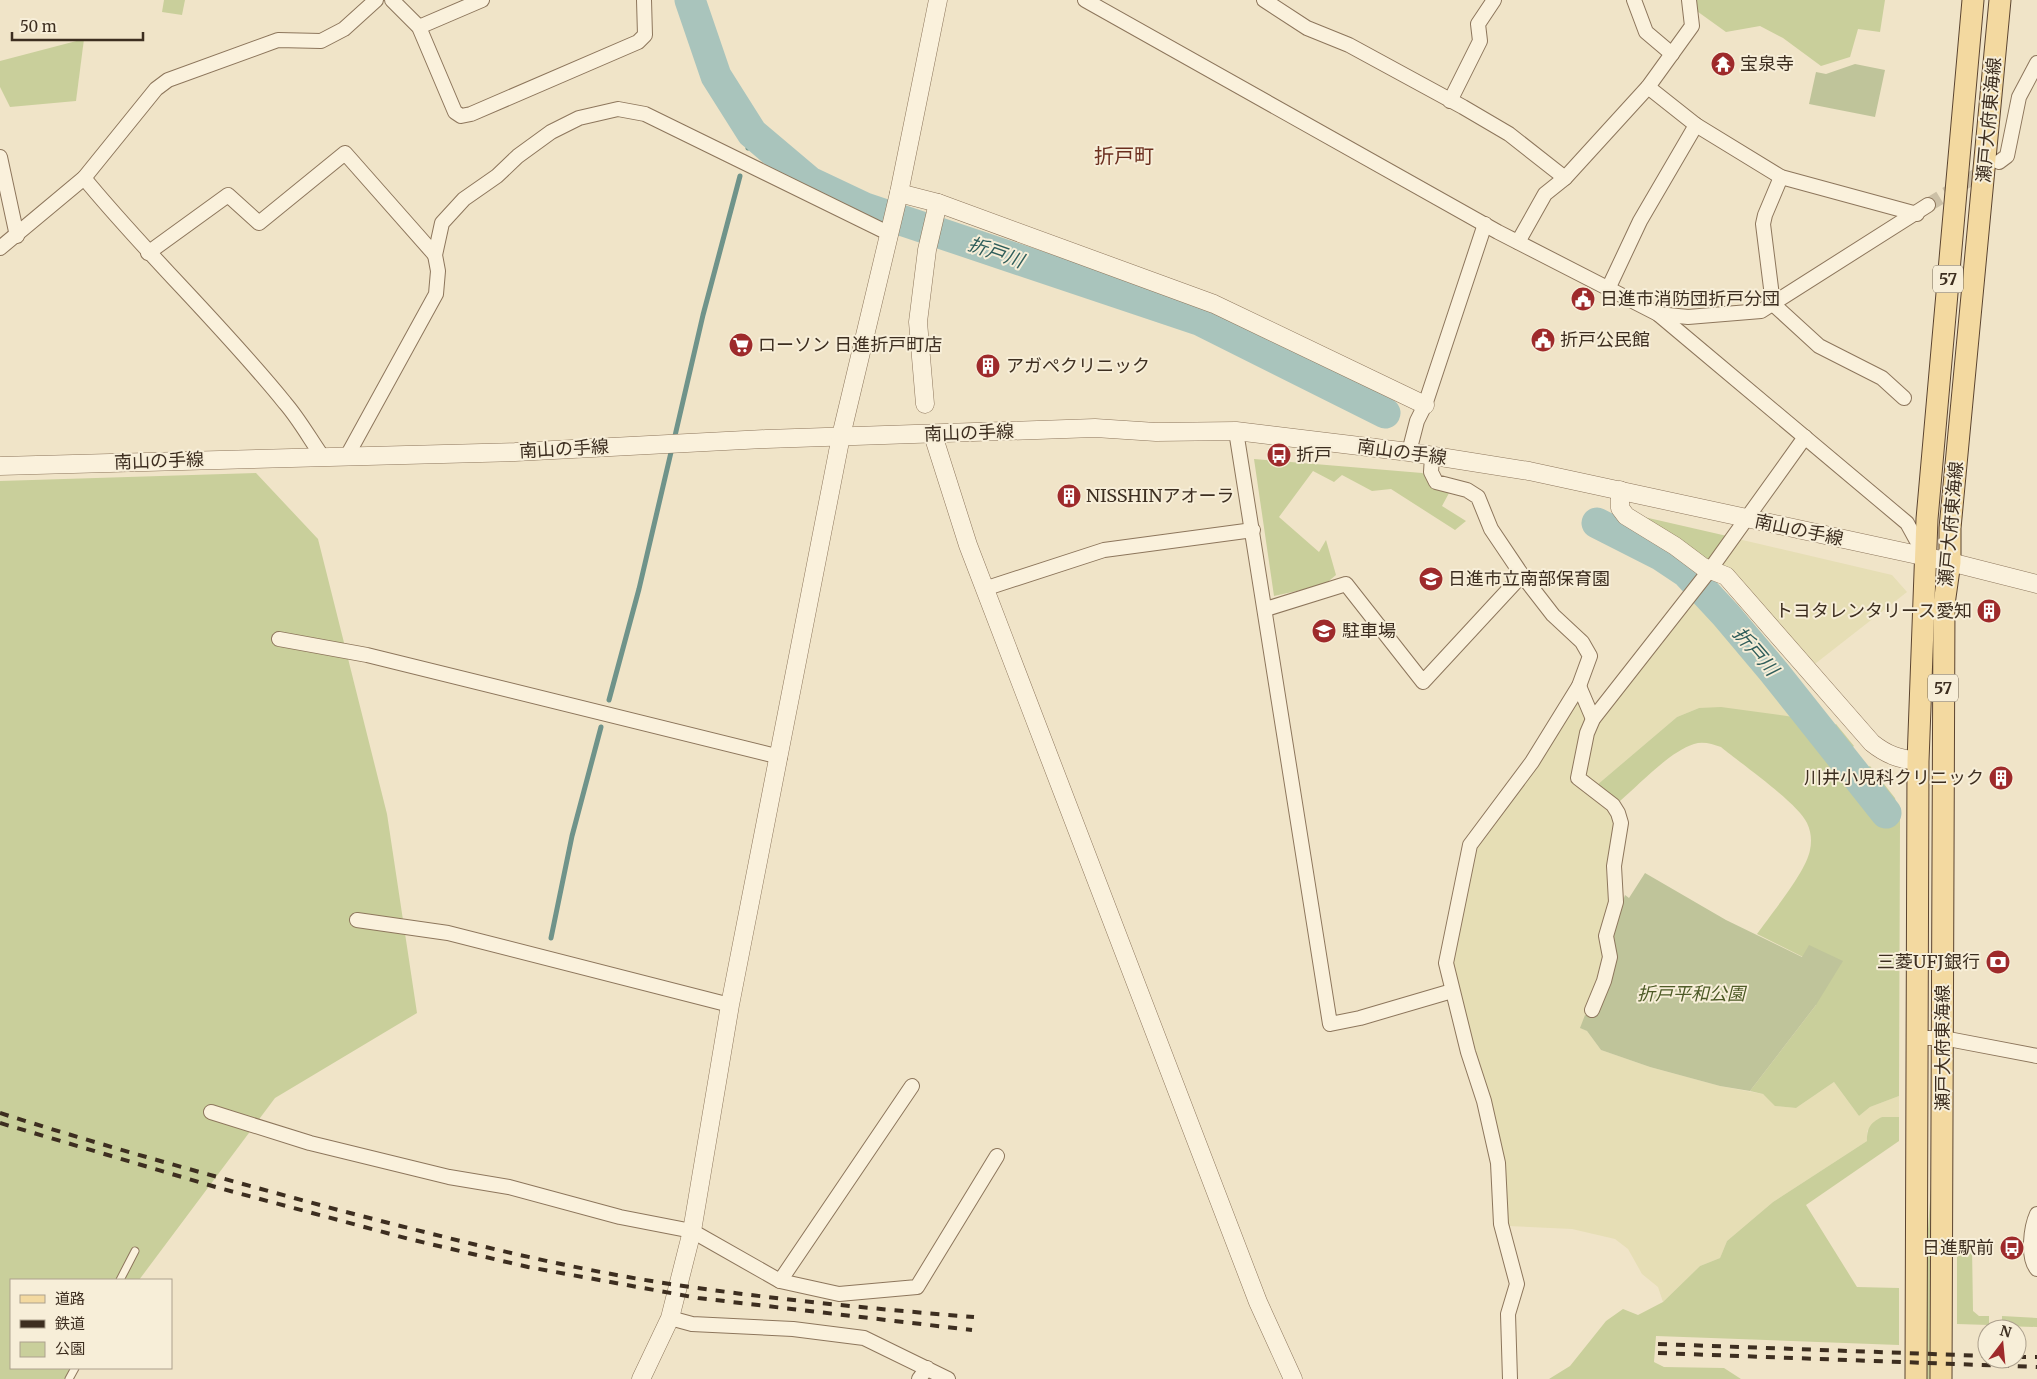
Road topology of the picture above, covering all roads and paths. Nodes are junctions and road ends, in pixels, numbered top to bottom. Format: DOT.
graph roads {
  1 [pos="376,0"];
  2 [pos="392,0"];
  3 [pos="482,0"];
  4 [pos="644,0"];
  5 [pos="938,0"];
  6 [pos="1085,0"];
  7 [pos="1264,0"];
  8 [pos="1494,0"];
  9 [pos="1634,0"];
  10 [pos="1689,0"];
  11 [pos="1973,0"];
  12 [pos="2000,0"];
  13 [pos="419,27"];
  14 [pos="1672,54"];
  15 [pos="2037,63"];
  16 [pos="1648,86"];
  17 [pos="1450,101"];
  18 [pos="1696,125"];
  19 [pos="0,157"];
  20 [pos="1999,162"];
  21 [pos="1781,177"];
  22 [pos="84,178"];
  23 [pos="1564,178"];
  24 [pos="898,193"];
  25 [pos="938,203"];
  26 [pos="1928,205"];
  27 [pos="1917,214"];
  28 [pos="1485,224"];
  29 [pos="888,232"];
  30 [pos="17,236"];
  31 [pos="1518,242"];
  32 [pos="0,248"];
  33 [pos="148,253"];
  34 [pos="435,255"];
  35 [pos="1608,289"];
  36 [pos="1773,304"];
  37 [pos="1658,314"];
  38 [pos="1904,398"];
  39 [pos="925,404"];
  40 [pos="1425,405"];
  41 [pos="1236,431"];
  42 [pos="933,435"];
  43 [pos="841,436"];
  44 [pos="1805,437"];
  45 [pos="1409,452"];
  46 [pos="322,456"];
  47 [pos="347,456"];
  48 [pos="1432,457"];
  49 [pos="0,466"];
  50 [pos="1620,490"];
  51 [pos="1748,518"];
  52 [pos="1253,530"];
  53 [pos="1926,557"];
  54 [pos="1950,562"];
  55 [pos="1707,573"];
  56 [pos="1522,575"];
  57 [pos="2037,584"];
  58 [pos="984,588"];
  59 [pos="1266,609"];
  60 [pos="279,639"];
  61 [pos="1579,686"];
  62 [pos="1593,719"];
  63 [pos="780,756"];
  64 [pos="1918,761"];
  65 [pos="357,920"];
  66 [pos="1452,991"];
  67 [pos="730,1005"];
  68 [pos="1592,1010"];
  69 [pos="1917,1038"];
  70 [pos="1943,1038"];
  71 [pos="2037,1056"];
  72 [pos="912,1086"];
  73 [pos="211,1112"];
  74 [pos="997,1156"];
  75 [pos="2037,1214"];
  76 [pos="692,1231"];
  77 [pos="135,1250"];
  78 [pos="2037,1269"];
  79 [pos="120,1279"];
  80 [pos="780,1282"];
  81 [pos="670,1318"];
  82 [pos="927,1368"];
  83 [pos="641,1379"];
  84 [pos="919,1379"];
  85 [pos="948,1379"];
  86 [pos="1293,1379"];
  87 [pos="1510,1379"];
  88 [pos="1916,1379"];
  89 [pos="1941,1379"];
  1 -- 22 [label="street"];
  2 -- 13 [label="street"];
  3 -- 13 [label="street"];
  4 -- 13 [label="street"];
  5 -- 24 [label="street"];
  6 -- 28 [label="street"];
  7 -- 17 [label="street"];
  8 -- 17 [label="street"];
  9 -- 14 [label="street"];
  10 -- 14 [label="street"];
  11 -- 53 [label="main road, 瀬戸大府東海線 / 57"];
  12 -- 54 [label="main road, 瀬戸大府東海線 / 57"];
  14 -- 16 [label="street"];
  15 -- 20 [label="street"];
  16 -- 18 [label="street"];
  16 -- 23 [label="street"];
  17 -- 23 [label="street"];
  18 -- 21 [label="street"];
  18 -- 35 [label="street"];
  19 -- 30 [label="street"];
  21 -- 27 [label="street"];
  21 -- 36 [label="street"];
  22 -- 30 [label="street"];
  22 -- 33 [label="street"];
  23 -- 31 [label="street"];
  24 -- 25 [label="street"];
  24 -- 29 [label="street"];
  25 -- 39 [label="street"];
  25 -- 40 [label="street"];
  26 -- 27 [label="street"];
  27 -- 36 [label="street"];
  28 -- 31 [label="street"];
  28 -- 40 [label="street"];
  29 -- 34 [label="street"];
  29 -- 43 [label="street"];
  30 -- 32 [label="street"];
  31 -- 35 [label="street"];
  33 -- 34 [label="street"];
  33 -- 46 [label="street"];
  34 -- 47 [label="street"];
  35 -- 37 [label="street"];
  36 -- 37 [label="street"];
  36 -- 38 [label="street"];
  37 -- 44 [label="street"];
  40 -- 45 [label="street"];
  41 -- 42 [label="street, 南山の手線"];
  41 -- 45 [label="street, 南山の手線"];
  41 -- 52 [label="street"];
  42 -- 43 [label="street, 南山の手線"];
  42 -- 58 [label="street"];
  43 -- 47 [label="street, 南山の手線"];
  43 -- 63 [label="street"];
  44 -- 51 [label="street"];
  44 -- 53 [label="street"];
  45 -- 48 [label="street, 南山の手線"];
  46 -- 47 [label="street, 南山の手線"];
  46 -- 49 [label="street, 南山の手線"];
  48 -- 50 [label="street, 南山の手線"];
  48 -- 56 [label="street"];
  50 -- 51 [label="street, 南山の手線"];
  50 -- 55 [label="street"];
  51 -- 53 [label="street, 南山の手線"];
  51 -- 55 [label="street"];
  52 -- 58 [label="street"];
  52 -- 59 [label="street"];
  53 -- 54 [label="street, 南山の手線"];
  53 -- 64 [label="main road, 瀬戸大府東海線 / 57"];
  54 -- 57 [label="street, 南山の手線"];
  54 -- 70 [label="main road, 瀬戸大府東海線 / 57"];
  55 -- 62 [label="street"];
  55 -- 64 [label="street"];
  56 -- 59 [label="street"];
  56 -- 61 [label="street"];
  58 -- 86 [label="street"];
  59 -- 66 [label="street"];
  60 -- 63 [label="street"];
  61 -- 62 [label="street"];
  61 -- 66 [label="street"];
  62 -- 68 [label="street"];
  63 -- 67 [label="street"];
  64 -- 69 [label="main road, 瀬戸大府東海線 / 57"];
  65 -- 67 [label="street"];
  66 -- 87 [label="street"];
  67 -- 76 [label="street"];
  69 -- 70 [label="street"];
  69 -- 88 [label="main road, 瀬戸大府東海線 / 57"];
  70 -- 71 [label="street"];
  70 -- 89 [label="main road, 瀬戸大府東海線 / 57"];
  72 -- 80 [label="street"];
  73 -- 76 [label="street"];
  74 -- 80 [label="street"];
  75 -- 78 [label="street"];
  76 -- 80 [label="street"];
  76 -- 81 [label="street"];
  77 -- 79 [label="lane"];
  81 -- 82 [label="street"];
  81 -- 83 [label="street"];
  82 -- 84 [label="street"];
  82 -- 85 [label="street"];
}
